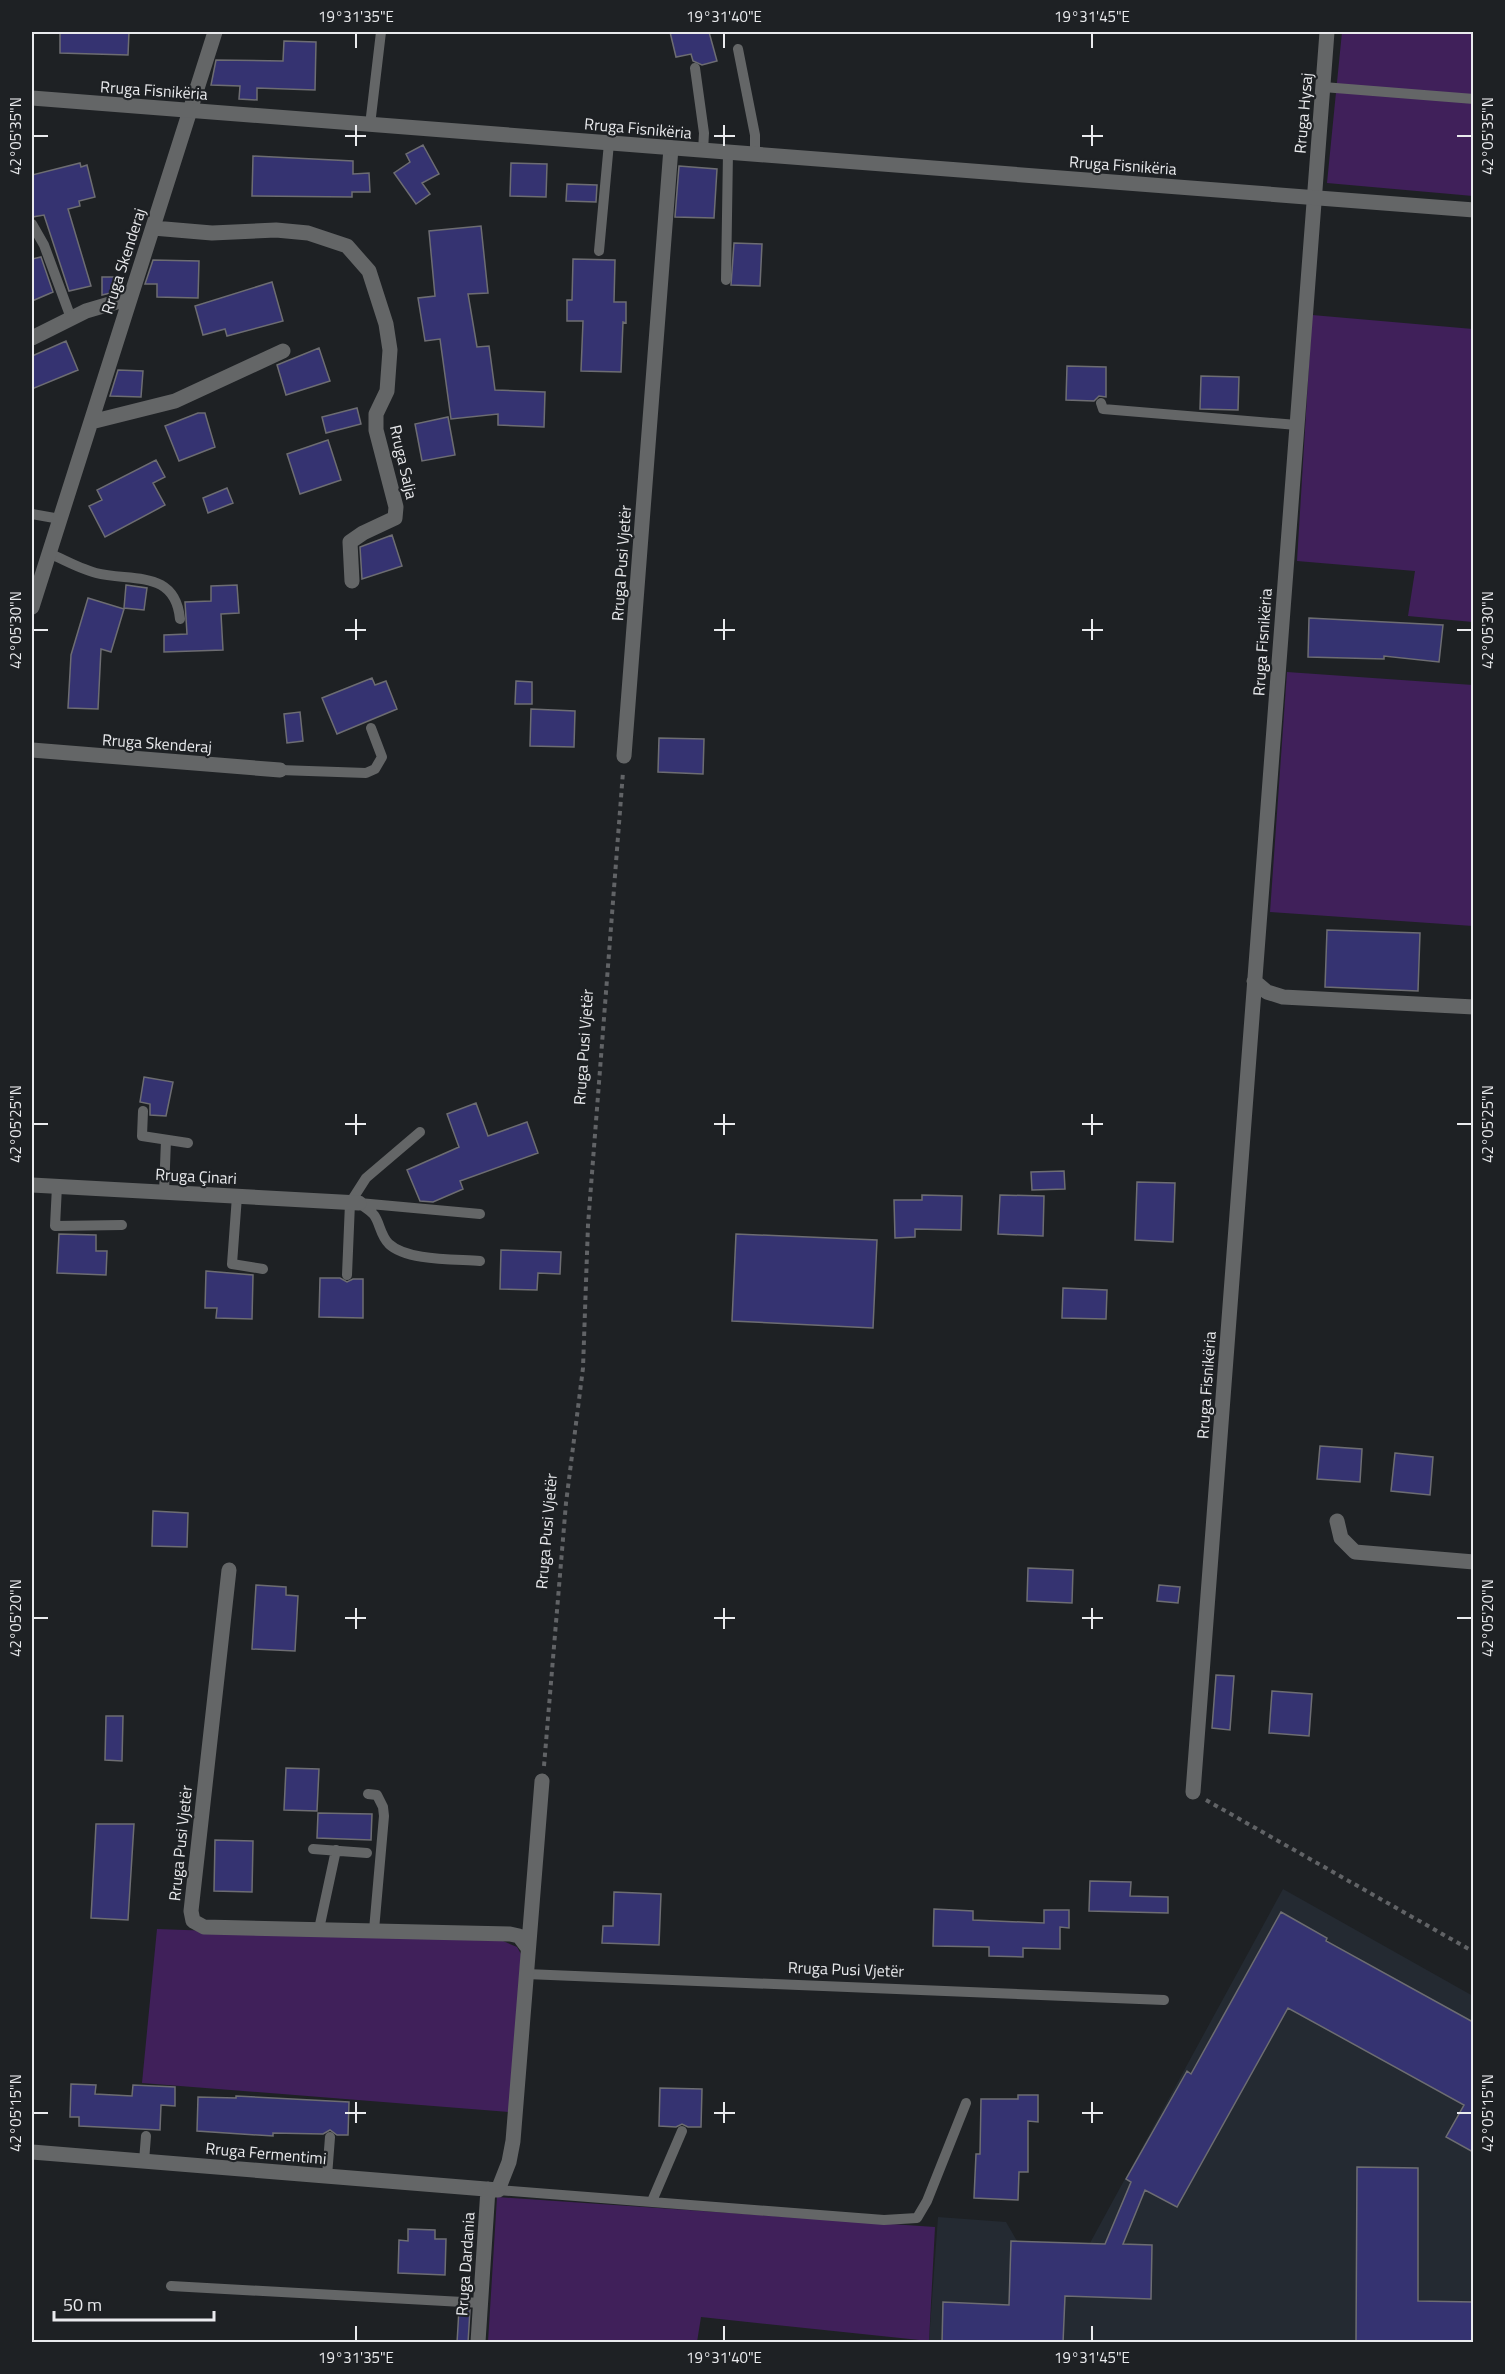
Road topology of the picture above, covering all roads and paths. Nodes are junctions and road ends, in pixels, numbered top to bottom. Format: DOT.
graph roads {
  1 [pos="215,32"];
  2 [pos="381,32"];
  3 [pos="1327,32"];
  4 [pos="738,49"];
  5 [pos="695,68"];
  6 [pos="1323,87"];
  7 [pos="32,98"];
  8 [pos="1473,99"];
  9 [pos="190,110"];
  10 [pos="370,125"];
  11 [pos="609,143"];
  12 [pos="670,148"];
  13 [pos="704,151"];
  14 [pos="728,152"];
  15 [pos="755,155"];
  16 [pos="1314,198"];
  17 [pos="1473,210"];
  18 [pos="32,224"];
  19 [pos="153,228"];
  20 [pos="599,251"];
  21 [pos="726,280"];
  22 [pos="130,298"];
  23 [pos="71,318"];
  24 [pos="32,338"];
  25 [pos="283,351"];
  26 [pos="1101,403"];
  27 [pos="91,422"];
  28 [pos="1297,425"];
  29 [pos="32,514"];
  30 [pos="60,519"];
  31 [pos="49,553"];
  32 [pos="352,581"];
  33 [pos="32,607"];
  34 [pos="180,619"];
  35 [pos="371,728"];
  36 [pos="32,750"];
  37 [pos="624,756"];
  38 [pos="280,770"];
  39 [pos="1254,981"];
  40 [pos="1473,1007"];
  41 [pos="143,1111"];
  42 [pos="420,1132"];
  43 [pos="166,1140"];
  44 [pos="188,1143"];
  45 [pos="32,1185"];
  46 [pos="57,1186"];
  47 [pos="164,1192"];
  48 [pos="237,1196"];
  49 [pos="355,1203"];
  50 [pos="480,1215"];
  51 [pos="122,1225"];
  52 [pos="480,1261"];
  53 [pos="263,1269"];
  54 [pos="347,1275"];
  55 [pos="1337,1521"];
  56 [pos="1473,1562"];
  57 [pos="230,1570"];
  58 [pos="542,1781"];
  59 [pos="1192,1792"];
  60 [pos="368,1794"];
  61 [pos="313,1849"];
  62 [pos="336,1851"];
  63 [pos="367,1853"];
  64 [pos="319,1929"];
  65 [pos="374,1930"];
  66 [pos="528,1948"];
  67 [pos="1473,1952"];
  68 [pos="526,1974"];
  69 [pos="1164,2000"];
  70 [pos="966,2103"];
  71 [pos="682,2131"];
  72 [pos="146,2136"];
  73 [pos="330,2137"];
  74 [pos="32,2152"];
  75 [pos="144,2161"];
  76 [pos="327,2176"];
  77 [pos="493,2189"];
  78 [pos="652,2201"];
  79 [pos="171,2286"];
  80 [pos="481,2303"];
  81 [pos="478,2343"];
  1 -- 9 [label="street, Rruga Skenderaj"];
  2 -- 10 [label="lane"];
  3 -- 6 [label="street, Rruga Hysaj"];
  4 -- 15 [label="lane"];
  5 -- 13 [label="lane"];
  6 -- 8 [label="lane"];
  6 -- 16 [label="street, Rruga Hysaj"];
  7 -- 9 [label="street, Rruga Fisnikëria"];
  9 -- 10 [label="street, Rruga Fisnikëria"];
  9 -- 19 [label="street, Rruga Skenderaj"];
  10 -- 11 [label="street, Rruga Fisnikëria"];
  11 -- 12 [label="street, Rruga Fisnikëria"];
  11 -- 20 [label="lane"];
  12 -- 13 [label="street, Rruga Fisnikëria"];
  12 -- 37 [label="street, Rruga Pusi Vjetër"];
  13 -- 14 [label="street, Rruga Fisnikëria"];
  14 -- 15 [label="street, Rruga Fisnikëria"];
  14 -- 21 [label="lane"];
  15 -- 16 [label="street, Rruga Fisnikëria"];
  16 -- 17 [label="street, Rruga Fisnikëria"];
  16 -- 28 [label="street, Rruga Fisnikëria"];
  18 -- 23 [label="lane"];
  19 -- 22 [label="street, Rruga Skenderaj"];
  19 -- 32 [label="street, Rruga Salja"];
  22 -- 23 [label="street"];
  22 -- 27 [label="street, Rruga Skenderaj"];
  23 -- 24 [label="street"];
  25 -- 27 [label="street"];
  26 -- 28 [label="lane"];
  27 -- 30 [label="street, Rruga Skenderaj"];
  28 -- 39 [label="street, Rruga Fisnikëria"];
  29 -- 30 [label="lane"];
  30 -- 31 [label="street, Rruga Skenderaj"];
  31 -- 33 [label="street, Rruga Skenderaj"];
  31 -- 34 [label="lane"];
  35 -- 38 [label="lane"];
  36 -- 38 [label="street, Rruga Skenderaj"];
  37 -- 58 [label="path, Rruga Pusi Vjetër"];
  39 -- 40 [label="street"];
  39 -- 59 [label="street, Rruga Fisnikëria"];
  41 -- 43 [label="lane"];
  42 -- 49 [label="lane"];
  43 -- 44 [label="lane"];
  43 -- 47 [label="lane"];
  45 -- 46 [label="street, Rruga Çinari"];
  46 -- 47 [label="street, Rruga Çinari"];
  46 -- 51 [label="lane"];
  47 -- 48 [label="street, Rruga Çinari"];
  48 -- 49 [label="street, Rruga Çinari"];
  48 -- 53 [label="lane"];
  49 -- 50 [label="lane"];
  49 -- 52 [label="lane"];
  49 -- 54 [label="lane"];
  55 -- 56 [label="street"];
  57 -- 64 [label="street, Rruga Pusi Vjetër"];
  58 -- 66 [label="street"];
  59 -- 67 [label="path"];
  60 -- 65 [label="lane"];
  61 -- 62 [label="lane"];
  62 -- 63 [label="lane"];
  62 -- 64 [label="lane"];
  64 -- 65 [label="street, Rruga Pusi Vjetër"];
  65 -- 66 [label="street, Rruga Pusi Vjetër"];
  66 -- 68 [label="street"];
  68 -- 69 [label="lane, Rruga Pusi Vjetër"];
  68 -- 77 [label="street"];
  70 -- 78 [label="lane"];
  71 -- 78 [label="lane"];
  72 -- 75 [label="lane"];
  73 -- 76 [label="lane"];
  74 -- 75 [label="street, Rruga Fermentimi"];
  75 -- 76 [label="street, Rruga Fermentimi"];
  76 -- 77 [label="street, Rruga Fermentimi"];
  77 -- 78 [label="lane"];
  77 -- 80 [label="street, Rruga Dardania"];
  79 -- 80 [label="lane"];
  80 -- 81 [label="street, Rruga Dardania"];
}
